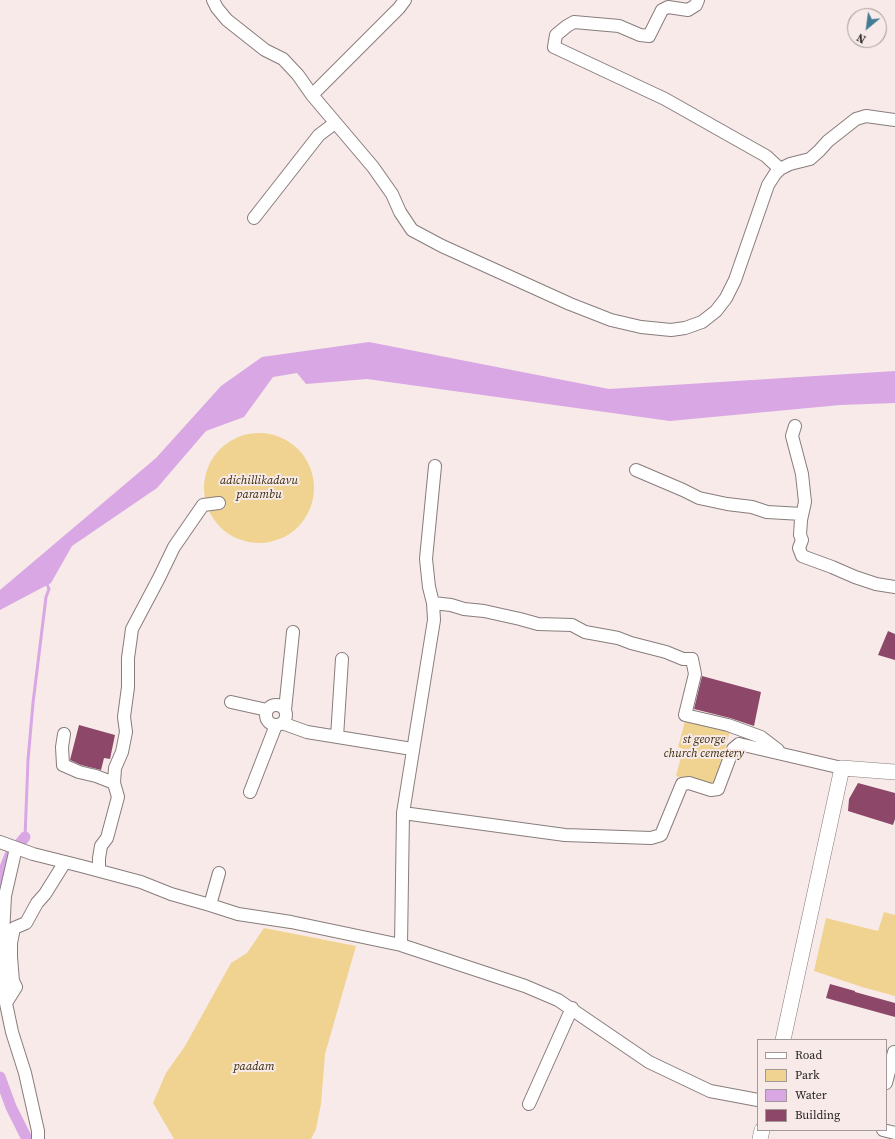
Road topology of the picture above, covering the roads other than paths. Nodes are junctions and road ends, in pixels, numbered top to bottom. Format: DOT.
graph roads {
  1 [pos="213,0"];
  2 [pos="405,0"];
  3 [pos="698,0"];
  4 [pos="312,95"];
  5 [pos="895,120"];
  6 [pos="335,123"];
  7 [pos="780,169"];
  8 [pos="254,218"];
  9 [pos="795,426"];
  10 [pos="435,466"];
  11 [pos="636,470"];
  12 [pos="219,503"];
  13 [pos="802,514"];
  14 [pos="895,587"];
  15 [pos="433,603"];
  16 [pos="293,632"];
  17 [pos="342,659"];
  18 [pos="231,702"];
  19 [pos="267,710"];
  20 [pos="285,710"];
  21 [pos="279,724"];
  22 [pos="64,734"];
  23 [pos="336,737"];
  24 [pos="412,749"];
  25 [pos="782,753"];
  26 [pos="842,768"];
  27 [pos="895,772"];
  28 [pos="114,783"];
  29 [pos="250,792"];
  30 [pos="403,813"];
  31 [pos="0,842"];
  32 [pos="16,848"];
  33 [pos="65,862"];
  34 [pos="99,870"];
  35 [pos="220,873"];
  36 [pos="210,905"];
  37 [pos="401,945"];
  38 [pos="6,1003"];
  39 [pos="572,1008"];
  40 [pos="783,1039"];
  41 [pos="894,1052"];
  42 [pos="887,1079"];
  43 [pos="757,1100"];
  44 [pos="530,1104"];
  45 [pos="38,1139"];
  1 -- 4 [label="street"];
  2 -- 4 [label="street"];
  3 -- 7 [label="street"];
  4 -- 6 [label="street"];
  5 -- 7 [label="street"];
  6 -- 7 [label="street"];
  6 -- 8 [label="street"];
  9 -- 13 [label="street"];
  10 -- 15 [label="street"];
  11 -- 13 [label="street"];
  12 -- 28 [label="street"];
  13 -- 14 [label="street"];
  15 -- 24 [label="street"];
  15 -- 25 [label="street"];
  16 -- 20 [label="street"];
  17 -- 23 [label="street"];
  18 -- 19 [label="street"];
  19 -- 20 [label="street"];
  19 -- 21 [label="street"];
  20 -- 21 [label="street"];
  21 -- 23 [label="street"];
  21 -- 29 [label="street"];
  22 -- 28 [label="street"];
  23 -- 24 [label="street"];
  24 -- 30 [label="street"];
  25 -- 26 [label="street"];
  25 -- 30 [label="street"];
  26 -- 27 [label="main road"];
  26 -- 40 [label="main road"];
  28 -- 34 [label="street"];
  30 -- 37 [label="street"];
  31 -- 32 [label="street"];
  32 -- 33 [label="street"];
  32 -- 38 [label="street"];
  33 -- 34 [label="street"];
  33 -- 38 [label="street"];
  34 -- 36 [label="street"];
  35 -- 36 [label="street"];
  36 -- 37 [label="street"];
  37 -- 39 [label="street"];
  38 -- 45 [label="street"];
  39 -- 43 [label="street"];
  39 -- 44 [label="street"];
  41 -- 42 [label="street"];
}
